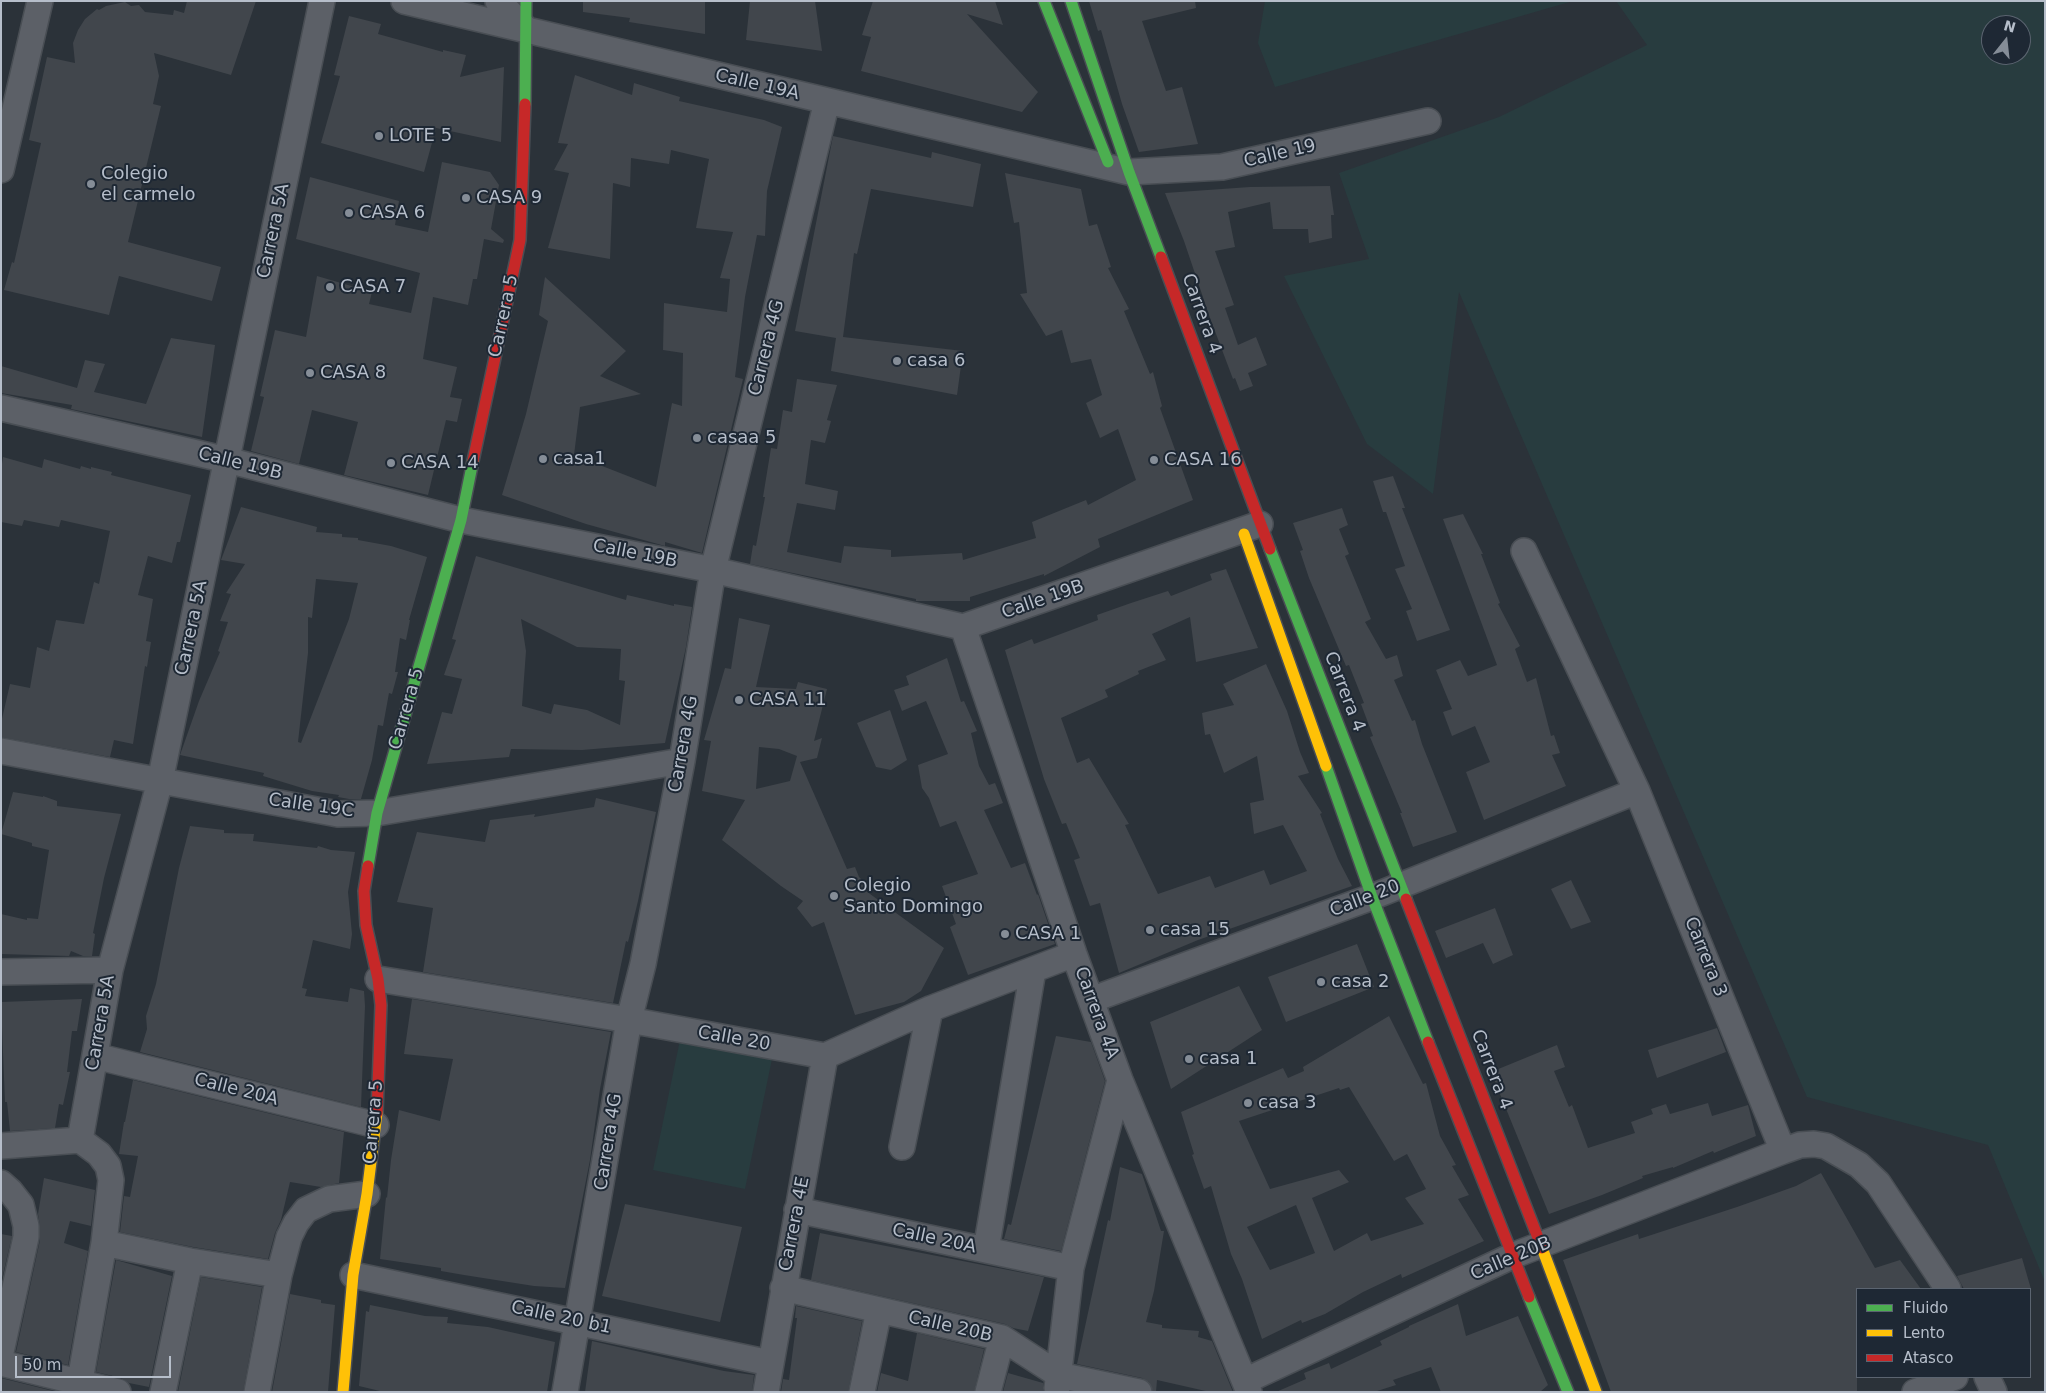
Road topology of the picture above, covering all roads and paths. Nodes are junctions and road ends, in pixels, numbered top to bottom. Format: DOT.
graph roads {
  1 [pos="40,1"];
  2 [pos="322,1"];
  3 [pos="404,1"];
  4 [pos="498,1"];
  5 [pos="526,1"];
  6 [pos="1044,1"];
  7 [pos="1071,1"];
  8 [pos="527,30"];
  9 [pos="827,101"];
  10 [pos="1428,121"];
  11 [pos="1,170"];
  12 [pos="1118,172"];
  13 [pos="1,408"];
  14 [pos="227,460"];
  15 [pos="461,520"];
  16 [pos="1248,526"];
  17 [pos="1524,551"];
  18 [pos="713,570"];
  19 [pos="963,627"];
  20 [pos="1,751"];
  21 [pos="682,761"];
  22 [pos="160,781"];
  23 [pos="1637,790"];
  24 [pos="377,813"];
  25 [pos="1400,885"];
  26 [pos="1372,897"];
  27 [pos="1074,954"];
  28 [pos="110,970"];
  29 [pos="1033,970"];
  30 [pos="1,972"];
  31 [pos="378,978"];
  32 [pos="1091,1000"];
  33 [pos="930,1009"];
  34 [pos="629,1020"];
  35 [pos="95,1056"];
  36 [pos="825,1056"];
  37 [pos="1120,1080"];
  38 [pos="376,1124"];
  39 [pos="80,1140"];
  40 [pos="1,1146"];
  41 [pos="902,1147"];
  42 [pos="1784,1151"];
  43 [pos="1,1184"];
  44 [pos="367,1194"];
  45 [pos="798,1210"];
  46 [pos="104,1243"];
  47 [pos="1541,1245"];
  48 [pos="986,1250"];
  49 [pos="1512,1256"];
  50 [pos="190,1261"];
  51 [pos="1072,1268"];
  52 [pos="279,1274"];
  53 [pos="353,1275"];
  54 [pos="782,1288"];
  55 [pos="1947,1288"];
  56 [pos="879,1310"];
  57 [pos="579,1321"];
  58 [pos="1002,1338"];
  59 [pos="1,1352"];
  60 [pos="1,1363"];
  61 [pos="770,1363"];
  62 [pos="1952,1378"];
  63 [pos="1988,1378"];
  64 [pos="80,1381"];
  65 [pos="1058,1383"];
  66 [pos="1247,1386"];
  67 [pos="118,1392"];
  68 [pos="163,1392"];
  69 [pos="257,1392"];
  70 [pos="343,1392"];
  71 [pos="565,1392"];
  72 [pos="766,1392"];
  73 [pos="862,1392"];
  74 [pos="988,1392"];
  75 [pos="1139,1392"];
  76 [pos="1568,1392"];
  77 [pos="1596,1392"];
  78 [pos="1915,1392"];
  79 [pos="1994,1392"];
  1 -- 11 [label="street"];
  2 -- 14 [label="street, Carrera 5A"];
  3 -- 8 [label="street, Calle 19A"];
  4 -- 8 [label="street"];
  5 -- 8 [label="main road, Carrera 5"];
  6 -- 12 [label="main road, Carrera 4"];
  7 -- 12 [label="main road, Carrera 4"];
  8 -- 9 [label="street, Calle 19A"];
  8 -- 15 [label="main road, Carrera 5"];
  9 -- 12 [label="street, Calle 19A"];
  9 -- 18 [label="street, Carrera 4G"];
  10 -- 12 [label="street, Calle 19"];
  12 -- 16 [label="main road, Carrera 4"];
  13 -- 14 [label="street, Calle 19B"];
  14 -- 15 [label="street, Calle 19B"];
  14 -- 22 [label="street, Carrera 5A"];
  15 -- 18 [label="street, Calle 19B"];
  15 -- 24 [label="main road, Carrera 5"];
  16 -- 19 [label="street, Calle 19B"];
  16 -- 25 [label="main road, Carrera 4"];
  16 -- 26 [label="main road, Carrera 4"];
  17 -- 23 [label="street, Carrera 3"];
  18 -- 19 [label="street, Calle 19B"];
  18 -- 21 [label="street, Carrera 4G"];
  19 -- 27 [label="street, Carrera 4A"];
  20 -- 22 [label="street, Calle 19C"];
  21 -- 24 [label="street, Calle 19C"];
  21 -- 34 [label="street, Carrera 4G"];
  22 -- 24 [label="street, Calle 19C"];
  22 -- 28 [label="street, Carrera 5A"];
  23 -- 25 [label="street, Calle 20"];
  23 -- 42 [label="street, Carrera 3"];
  24 -- 31 [label="main road, Carrera 5"];
  25 -- 26 [label="street, Calle 20"];
  25 -- 47 [label="main road, Carrera 4"];
  26 -- 32 [label="street, Calle 20"];
  26 -- 49 [label="main road, Carrera 4"];
  27 -- 29 [label="street"];
  27 -- 32 [label="street, Carrera 4A"];
  28 -- 30 [label="street"];
  28 -- 35 [label="street, Carrera 5A"];
  29 -- 33 [label="street"];
  29 -- 48 [label="street"];
  31 -- 34 [label="street, Calle 20"];
  31 -- 38 [label="main road, Carrera 5"];
  32 -- 37 [label="street, Carrera 4A"];
  33 -- 36 [label="street"];
  33 -- 41 [label="street"];
  34 -- 36 [label="street, Calle 20"];
  34 -- 57 [label="street, Carrera 4G"];
  35 -- 38 [label="street, Calle 20A"];
  35 -- 39 [label="street, Carrera 5A"];
  36 -- 45 [label="street, Carrera 4E"];
  37 -- 51 [label="street"];
  37 -- 66 [label="street, Carrera 4A"];
  38 -- 44 [label="main road, Carrera 5"];
  39 -- 40 [label="street"];
  39 -- 46 [label="street"];
  42 -- 47 [label="street, Calle 20B"];
  42 -- 55 [label="street"];
  43 -- 59 [label="street"];
  44 -- 52 [label="street"];
  44 -- 53 [label="main road, Carrera 5"];
  45 -- 48 [label="street, Calle 20A"];
  45 -- 54 [label="street, Carrera 4E"];
  46 -- 50 [label="street"];
  46 -- 64 [label="street"];
  47 -- 49 [label="street, Calle 20B"];
  47 -- 77 [label="main road, Carrera 4"];
  48 -- 51 [label="street, Calle 20A"];
  49 -- 66 [label="street, Calle 20B"];
  49 -- 76 [label="main road, Carrera 4"];
  50 -- 52 [label="street"];
  50 -- 68 [label="street"];
  51 -- 65 [label="street"];
  52 -- 69 [label="street"];
  53 -- 57 [label="street, Calle 20 b1"];
  53 -- 70 [label="main road, Carrera 5"];
  54 -- 56 [label="street, Calle 20B"];
  54 -- 61 [label="street, Carrera 4E"];
  56 -- 58 [label="street, Calle 20B"];
  56 -- 73 [label="street"];
  57 -- 61 [label="street, Calle 20 b1"];
  57 -- 71 [label="street, Carrera 4G"];
  58 -- 65 [label="street, Calle 20B"];
  58 -- 74 [label="street"];
  60 -- 64 [label="street"];
  61 -- 72 [label="street, Carrera 4E"];
  62 -- 78 [label="street"];
  63 -- 79 [label="street"];
  64 -- 67 [label="street"];
  65 -- 75 [label="street, Calle 20B"];
}
